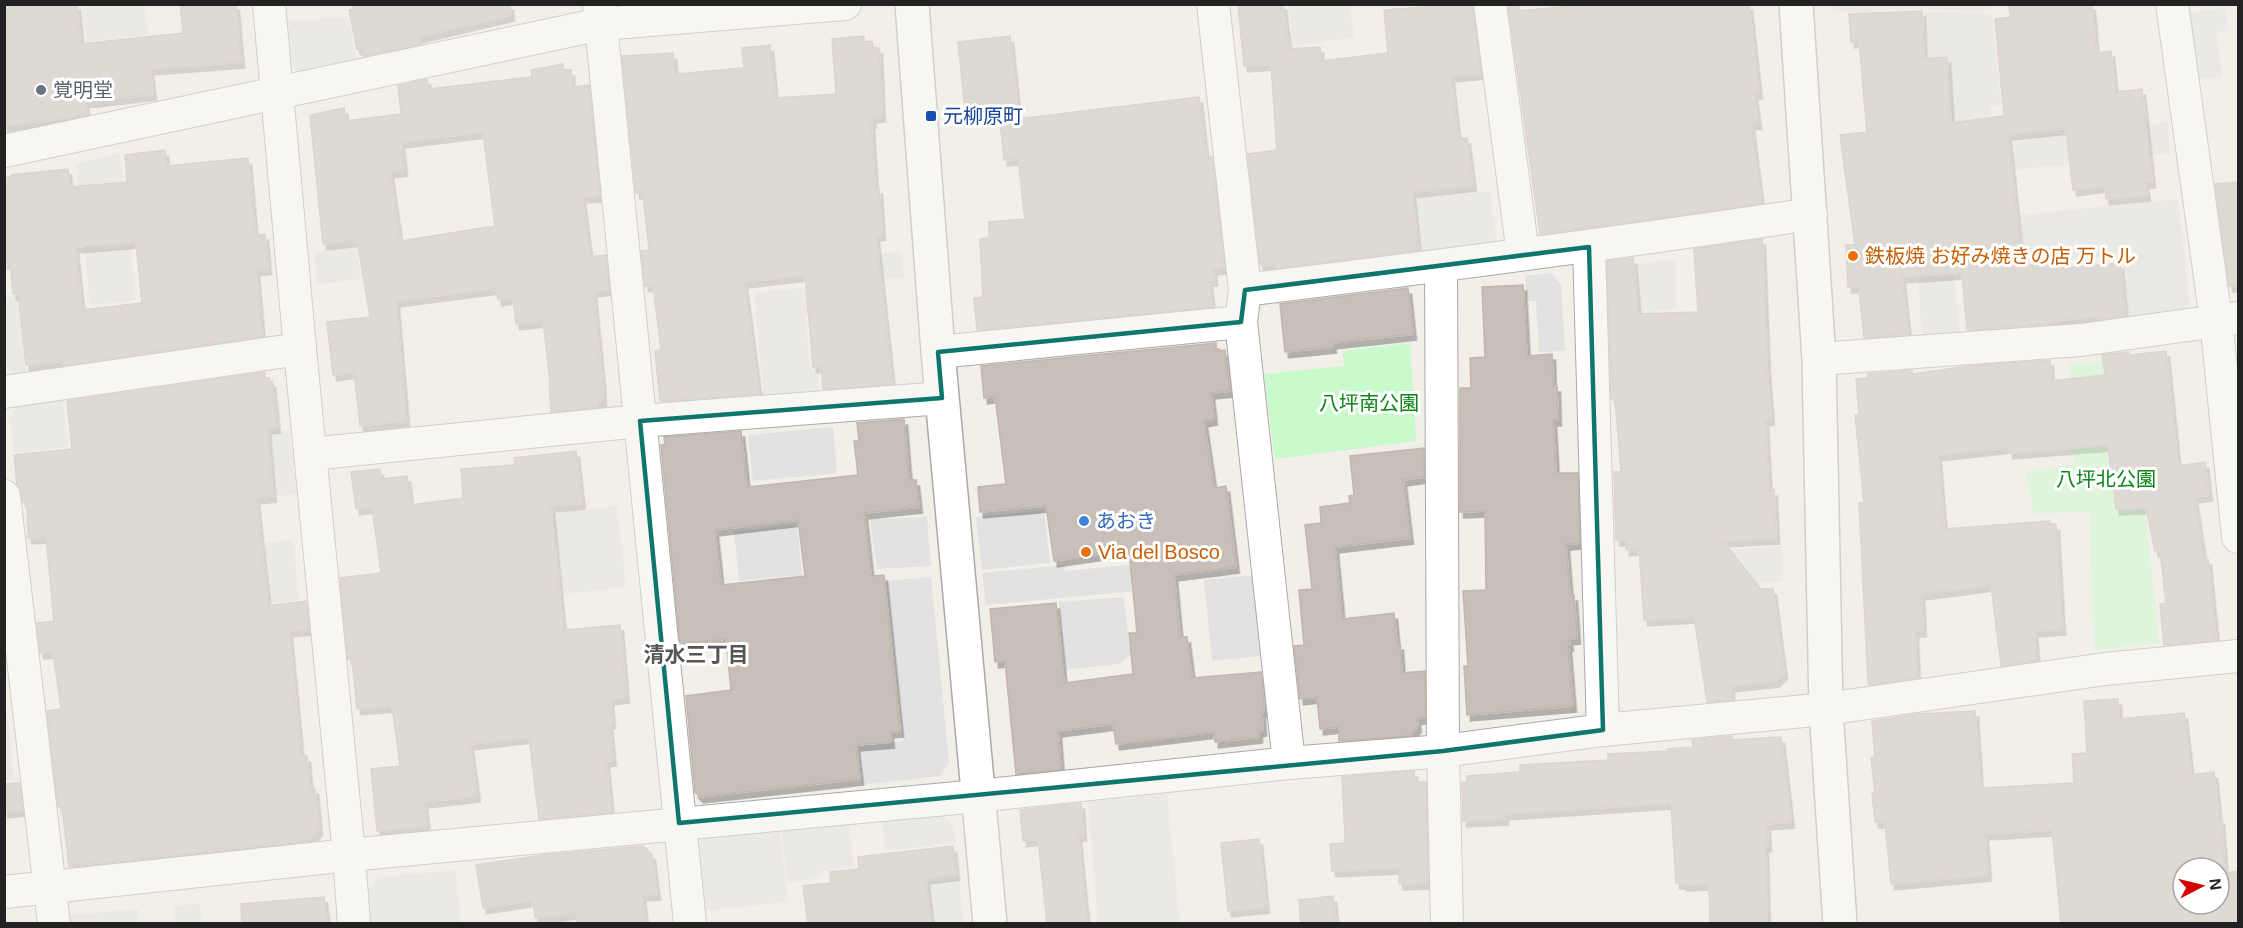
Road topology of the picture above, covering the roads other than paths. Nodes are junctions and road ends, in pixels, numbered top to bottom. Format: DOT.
graph roads {
  1 [pos="268,4"];
  2 [pos="845,4"];
  3 [pos="912,4"];
  4 [pos="1213,4"];
  5 [pos="1490,4"];
  6 [pos="1796,4"];
  7 [pos="2172,4"];
  8 [pos="600,14"];
  9 [pos="277,93"];
  10 [pos="4,151"];
  11 [pos="1811,214"];
  12 [pos="1589,247"];
  13 [pos="1523,254"];
  14 [pos="1441,266"];
  15 [pos="1245,290"];
  16 [pos="2227,319"];
  17 [pos="1241,322"];
  18 [pos="300,349"];
  19 [pos="938,352"];
  20 [pos="1819,358"];
  21 [pos="4,392"];
  22 [pos="942,398"];
  23 [pos="640,421"];
  24 [pos="310,454"];
  25 [pos="4,496"];
  26 [pos="2238,537"];
  27 [pos="2238,657"];
  28 [pos="1826,709"];
  29 [pos="1603,730"];
  30 [pos="1443,751"];
  31 [pos="1289,763"];
  32 [pos="978,796"];
  33 [pos="679,822"];
  34 [pos="349,855"];
  35 [pos="50,887"];
  36 [pos="4,892"];
  37 [pos="54,924"];
  38 [pos="354,924"];
  39 [pos="690,924"];
  40 [pos="990,924"];
  41 [pos="1447,924"];
  42 [pos="1840,924"];
  1 -- 9 [label="street"];
  2 -- 8 [label="street"];
  3 -- 19 [label="street"];
  4 -- 15 [label="street"];
  5 -- 13 [label="street"];
  6 -- 11 [label="street"];
  7 -- 16 [label="street"];
  8 -- 9 [label="street"];
  8 -- 23 [label="street"];
  9 -- 10 [label="street"];
  9 -- 18 [label="street"];
  11 -- 12 [label="street"];
  11 -- 20 [label="street"];
  12 -- 13 [label="street"];
  12 -- 29 [label="street"];
  13 -- 14 [label="street"];
  14 -- 15 [label="street"];
  14 -- 30 [label="street"];
  15 -- 17 [label="street"];
  16 -- 20 [label="street"];
  16 -- 26 [label="street"];
  17 -- 19 [label="street"];
  17 -- 31 [label="street"];
  18 -- 21 [label="street"];
  18 -- 24 [label="street"];
  19 -- 22 [label="street"];
  20 -- 28 [label="street"];
  22 -- 23 [label="street"];
  22 -- 32 [label="street"];
  23 -- 24 [label="street"];
  23 -- 33 [label="street"];
  24 -- 34 [label="street"];
  25 -- 35 [label="street"];
  27 -- 28 [label="street"];
  28 -- 29 [label="street"];
  28 -- 42 [label="street"];
  29 -- 30 [label="street"];
  30 -- 31 [label="street"];
  30 -- 41 [label="street"];
  31 -- 32 [label="street"];
  32 -- 33 [label="street"];
  32 -- 40 [label="street"];
  33 -- 34 [label="street"];
  33 -- 39 [label="street"];
  34 -- 35 [label="street"];
  34 -- 38 [label="street"];
  35 -- 36 [label="street"];
  35 -- 37 [label="street"];
}
